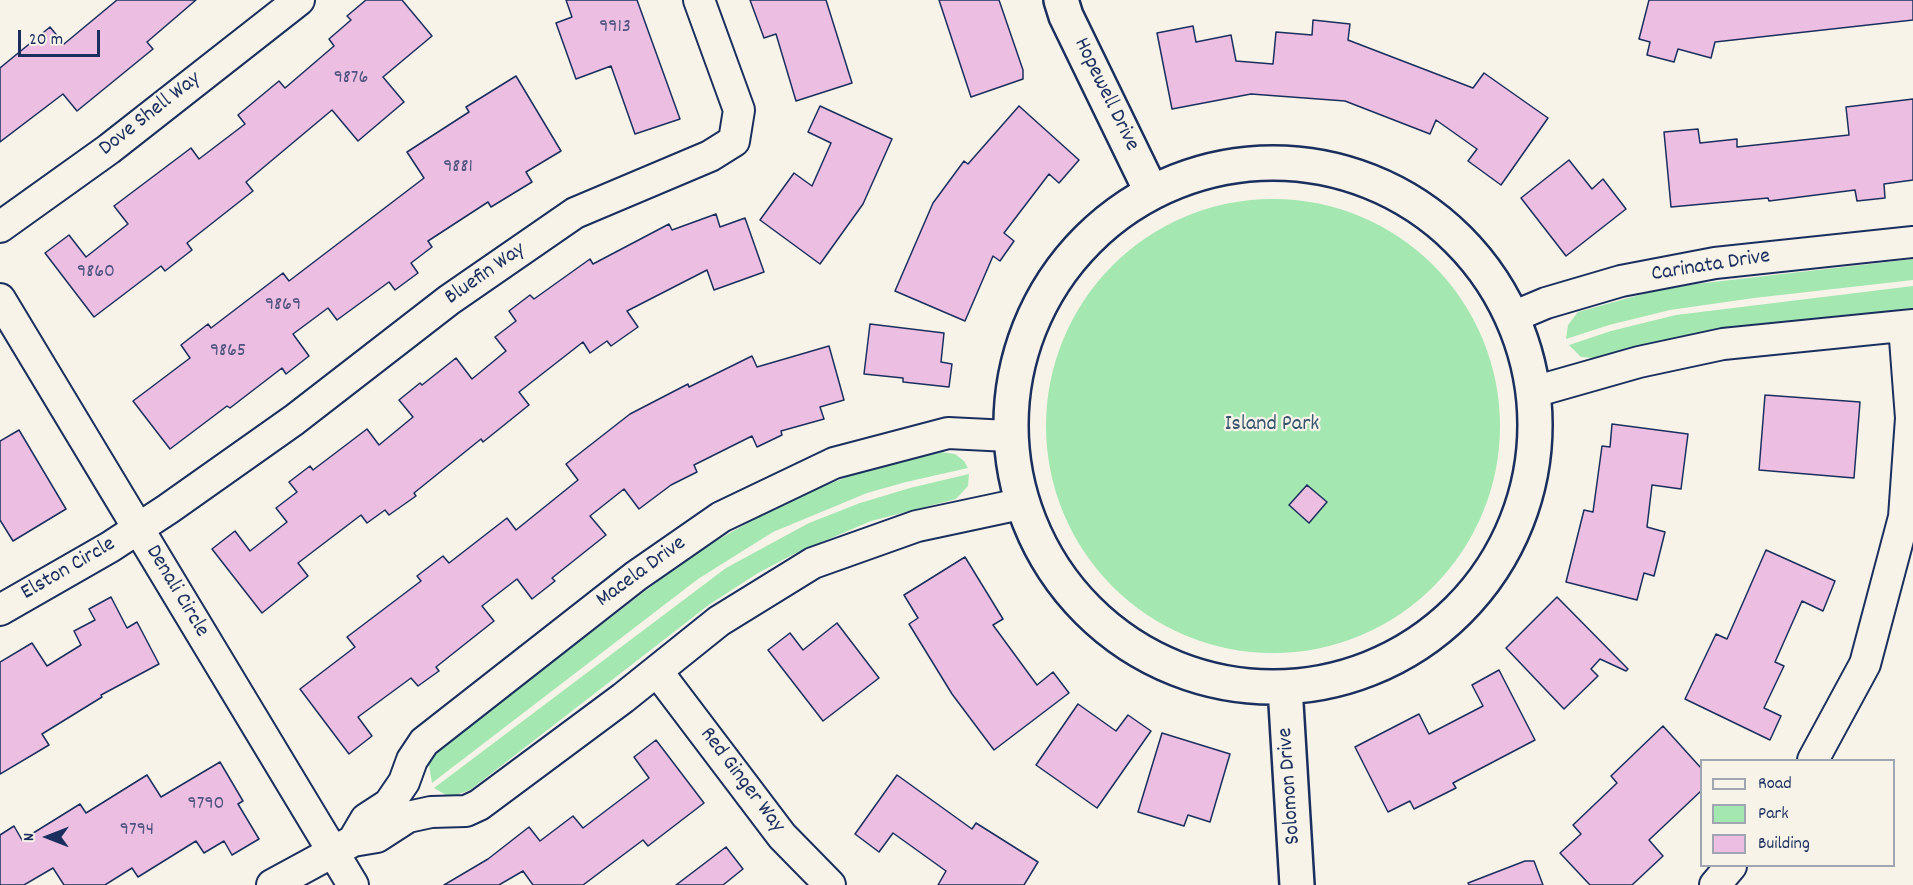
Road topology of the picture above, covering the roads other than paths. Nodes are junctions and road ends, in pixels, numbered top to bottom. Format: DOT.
graph roads {
  1 [pos="299,0"];
  2 [pos="699,0"];
  3 [pos="1061,0"];
  4 [pos="1150,189"];
  5 [pos="0,227"];
  6 [pos="1913,242"];
  7 [pos="0,299"];
  8 [pos="1515,316"];
  9 [pos="1909,325"];
  10 [pos="1537,391"];
  11 [pos="1009,436"];
  12 [pos="1020,504"];
  13 [pos="138,528"];
  14 [pos="0,610"];
  15 [pos="657,671"];
  16 [pos="1285,687"];
  17 [pos="1814,759"];
  18 [pos="343,846"];
  19 [pos="1730,867"];
  20 [pos="272,885"];
  21 [pos="353,885"];
  22 [pos="830,885"];
  23 [pos="1297,885"];
  24 [pos="1715,885"];
  1 -- 5 [label="street, Dove Shell Way"];
  2 -- 13 [label="street, Bluefin Way"];
  3 -- 4 [label="street, Hopewell Drive"];
  4 -- 8 [label="street"];
  4 -- 11 [label="street"];
  6 -- 8 [label="street, Carinata Drive"];
  7 -- 13 [label="street, Denali Circle"];
  8 -- 10 [label="street"];
  9 -- 10 [label="street"];
  9 -- 17 [label="street"];
  10 -- 16 [label="street"];
  11 -- 12 [label="street"];
  11 -- 18 [label="street, Macela Drive"];
  12 -- 15 [label="street"];
  12 -- 16 [label="street"];
  13 -- 14 [label="street, Elston Circle"];
  13 -- 18 [label="street, Denali Circle"];
  15 -- 18 [label="street"];
  15 -- 22 [label="street, Red Ginger Way"];
  16 -- 23 [label="street, Solomon Drive"];
  18 -- 20 [label="street"];
  18 -- 21 [label="street, Denali Circle"];
  19 -- 24 [label="street"];
}
